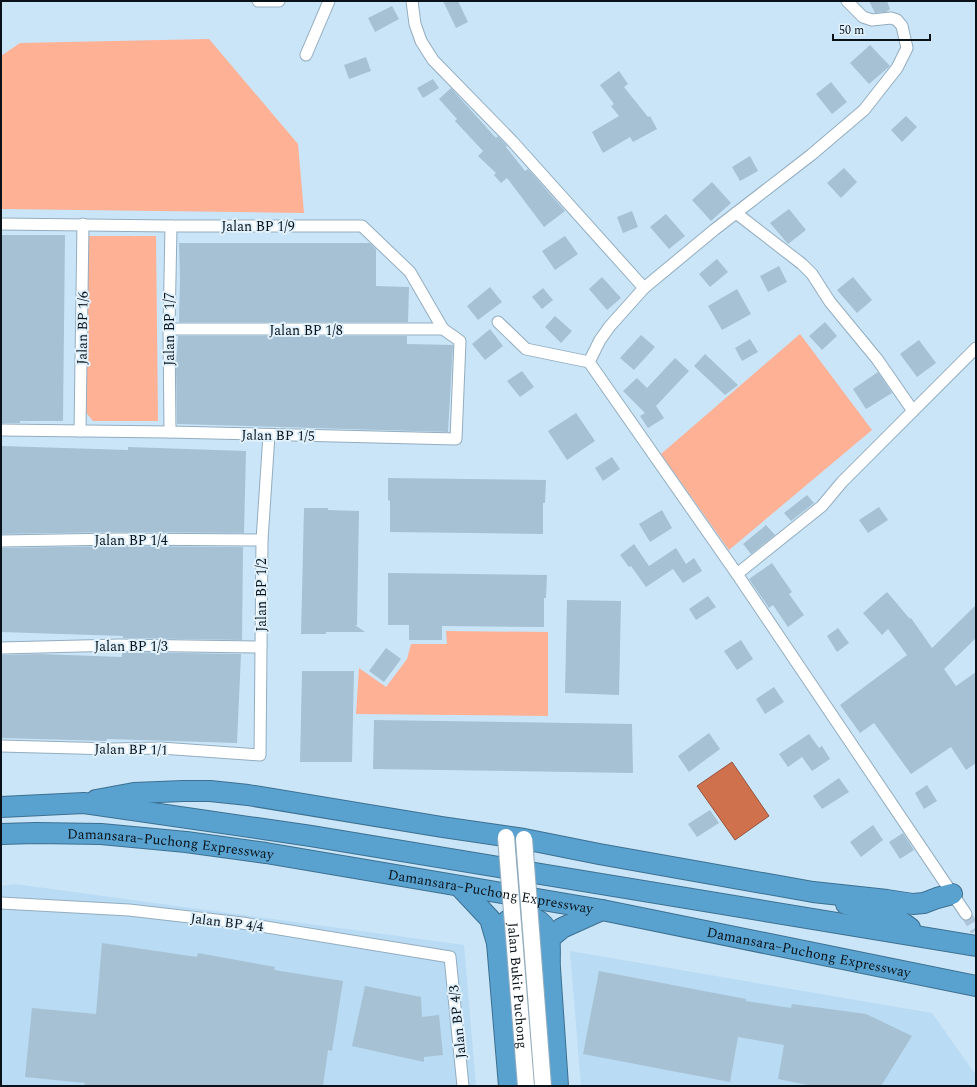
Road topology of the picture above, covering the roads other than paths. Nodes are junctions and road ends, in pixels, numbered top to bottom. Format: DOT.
graph roads {
  1 [pos="258,1"];
  2 [pos="279,1"];
  3 [pos="329,1"];
  4 [pos="412,1"];
  5 [pos="847,1"];
  6 [pos="306,55"];
  7 [pos="736,213"];
  8 [pos="1,224"];
  9 [pos="83,224"];
  10 [pos="171,226"];
  11 [pos="644,288"];
  12 [pos="498,322"];
  13 [pos="169,329"];
  14 [pos="443,329"];
  15 [pos="460,341"];
  16 [pos="976,348"];
  17 [pos="589,362"];
  18 [pos="913,411"];
  19 [pos="1,430"];
  20 [pos="80,431"];
  21 [pos="170,432"];
  22 [pos="269,435"];
  23 [pos="262,540"];
  24 [pos="1,541"];
  25 [pos="737,574"];
  26 [pos="261,647"];
  27 [pos="1,648"];
  28 [pos="1,746"];
  29 [pos="260,754"];
  30 [pos="84,803"];
  31 [pos="312,806"];
  32 [pos="1,807"];
  33 [pos="1,834"];
  34 [pos="515,838"];
  35 [pos="654,863"];
  36 [pos="459,886"];
  37 [pos="812,892"];
  38 [pos="952,894"];
  39 [pos="1,903"];
  40 [pos="602,910"];
  41 [pos="966,914"];
  42 [pos="924,937"];
  43 [pos="550,938"];
  44 [pos="497,943"];
  45 [pos="976,946"];
  46 [pos="450,957"];
  47 [pos="976,986"];
  48 [pos="463,1086"];
  49 [pos="509,1086"];
  50 [pos="526,1086"];
  51 [pos="543,1086"];
  52 [pos="558,1086"];
  1 -- 2 [label="street"];
  3 -- 6 [label="street"];
  4 -- 11 [label="street"];
  5 -- 7 [label="street"];
  7 -- 11 [label="street"];
  7 -- 18 [label="street"];
  8 -- 9 [label="street, Jalan BP 1/9"];
  9 -- 10 [label="street, Jalan BP 1/9"];
  9 -- 20 [label="street, Jalan BP 1/6"];
  10 -- 13 [label="street, Jalan BP 1/7"];
  10 -- 14 [label="street, Jalan BP 1/9"];
  11 -- 17 [label="street"];
  12 -- 17 [label="street"];
  13 -- 14 [label="street, Jalan BP 1/8"];
  13 -- 21 [label="street, Jalan BP 1/7"];
  14 -- 15 [label="street, Jalan BP 1/9"];
  15 -- 22 [label="street, Jalan BP 1/5"];
  16 -- 18 [label="street"];
  17 -- 25 [label="street"];
  18 -- 25 [label="street"];
  19 -- 20 [label="street, Jalan BP 1/5"];
  20 -- 21 [label="street, Jalan BP 1/5"];
  21 -- 22 [label="street, Jalan BP 1/5"];
  22 -- 23 [label="street, Jalan BP 1/2"];
  23 -- 24 [label="street, Jalan BP 1/4"];
  23 -- 26 [label="street, Jalan BP 1/2"];
  25 -- 38 [label="street"];
  26 -- 27 [label="street, Jalan BP 1/3"];
  26 -- 29 [label="street, Jalan BP 1/2"];
  28 -- 29 [label="street, Jalan BP 1/1"];
  30 -- 31 [label="highway"];
  30 -- 32 [label="highway, Damansara–Puchong Expressway"];
  30 -- 42 [label="highway, Damansara–Puchong Expressway"];
  31 -- 34 [label="highway"];
  31 -- 35 [label="highway"];
  33 -- 36 [label="highway, Damansara–Puchong Expressway"];
  34 -- 35 [label="highway"];
  34 -- 50 [label="main road, Jalan Bukit Puchong, bridge"];
  34 -- 51 [label="main road, Jalan Bukit Puchong, bridge"];
  35 -- 37 [label="highway"];
  36 -- 40 [label="highway, Damansara–Puchong Expressway"];
  36 -- 44 [label="highway"];
  37 -- 38 [label="highway"];
  37 -- 42 [label="highway"];
  38 -- 41 [label="street"];
  39 -- 46 [label="street, Jalan BP 4/4"];
  40 -- 43 [label="highway"];
  40 -- 47 [label="highway, Damansara–Puchong Expressway"];
  42 -- 45 [label="highway, Damansara–Puchong Expressway"];
  43 -- 44 [label="highway"];
  43 -- 52 [label="highway"];
  44 -- 49 [label="highway"];
  46 -- 48 [label="street, Jalan BP 4/3"];
}
